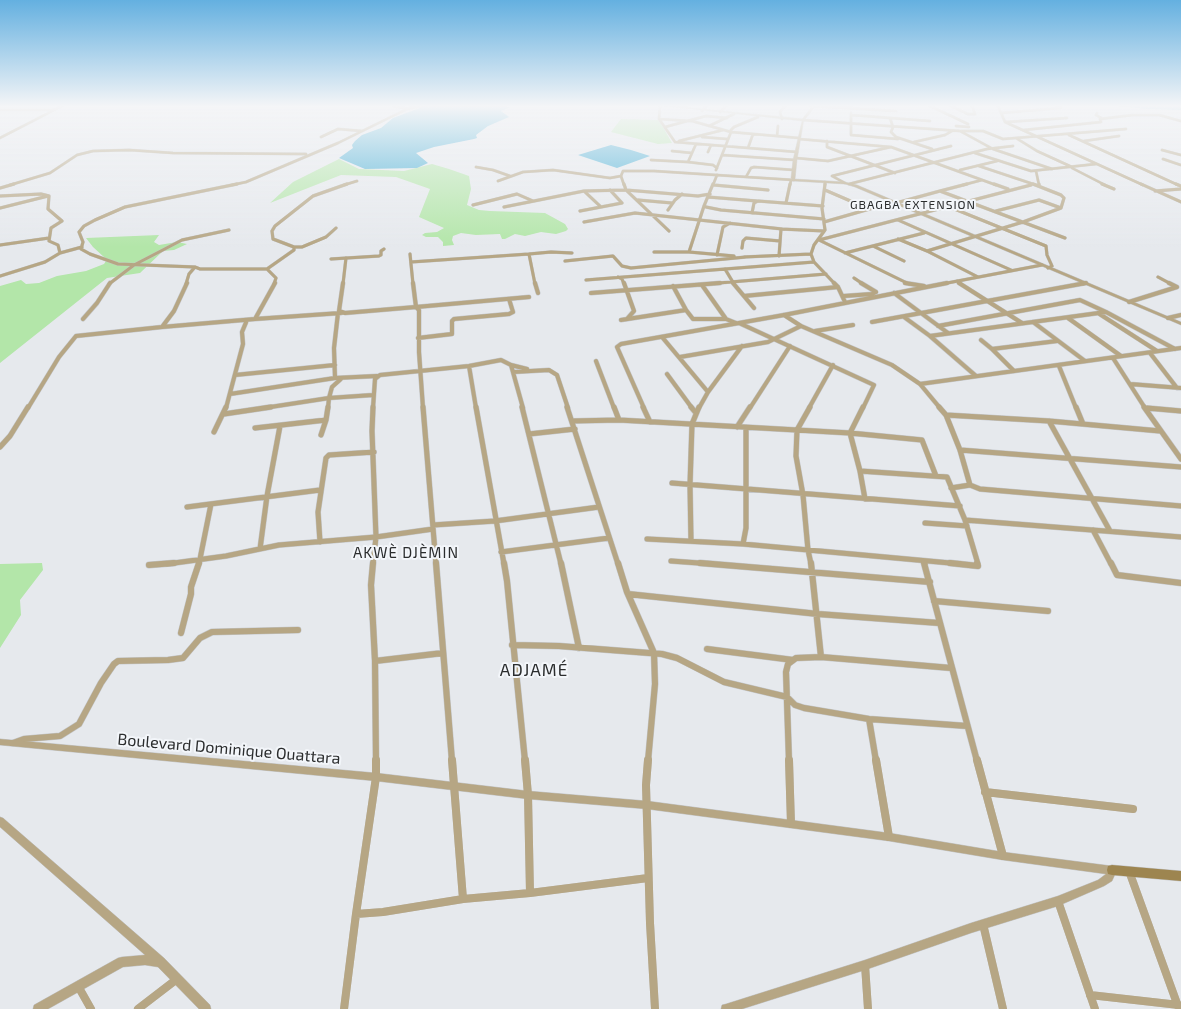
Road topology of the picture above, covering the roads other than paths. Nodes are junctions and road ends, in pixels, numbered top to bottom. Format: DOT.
graph roads {
  1 [pos="83,153"];
  2 [pos="185,153"];
  3 [pos="692,153"];
  4 [pos="797,153"];
  5 [pos="844,153"];
  6 [pos="865,153"];
  7 [pos="908,153"];
  8 [pos="921,153"];
  9 [pos="974,153"];
  10 [pos="1005,153"];
  11 [pos="1043,153"];
  12 [pos="1073,153"];
  13 [pos="1109,153"];
  14 [pos="309,154"];
  15 [pos="722,155"];
  16 [pos="913,155"];
  17 [pos="852,156"];
  18 [pos="796,159"];
  19 [pos="1163,159"];
  20 [pos="651,160"];
  21 [pos="998,161"];
  22 [pos="688,162"];
  23 [pos="935,162"];
  24 [pos="874,164"];
  25 [pos="1096,164"];
  26 [pos="1181,165"];
  27 [pos="979,166"];
  28 [pos="476,167"];
  29 [pos="1072,167"];
  30 [pos="717,168"];
  31 [pos="1052,169"];
  32 [pos="794,170"];
  33 [pos="959,171"];
  34 [pos="1036,171"];
  35 [pos="895,173"];
  36 [pos="716,174"];
  37 [pos="510,176"];
  38 [pos="621,176"];
  39 [pos="746,177"];
  40 [pos="793,180"];
  41 [pos="983,180"];
  42 [pos="357,181"];
  43 [pos="498,181"];
  44 [pos="825,182"];
  45 [pos="847,183"];
  46 [pos="1032,184"];
  47 [pos="714,185"];
  48 [pos="1039,185"];
  49 [pos="1181,187"];
  50 [pos="0,188"];
  51 [pos="1008,189"];
  52 [pos="1114,189"];
  53 [pos="610,190"];
  54 [pos="626,190"];
  55 [pos="768,190"];
  56 [pos="825,190"];
  57 [pos="584,191"];
  58 [pos="940,191"];
  59 [pos="1154,191"];
  60 [pos="682,194"];
  61 [pos="709,195"];
  62 [pos="0,196"];
  63 [pos="49,196"];
  64 [pos="638,200"];
  65 [pos="533,201"];
  66 [pos="758,201"];
  67 [pos="967,201"];
  68 [pos="1181,202"];
  69 [pos="672,203"];
  70 [pos="786,203"];
  71 [pos="896,203"];
  72 [pos="473,205"];
  73 [pos="704,206"];
  74 [pos="823,206"];
  75 [pos="880,206"];
  76 [pos="946,206"];
  77 [pos="601,207"];
  78 [pos="0,208"];
  79 [pos="504,208"];
  80 [pos="1062,208"];
  81 [pos="869,209"];
  82 [pos="668,210"];
  83 [pos="580,211"];
  84 [pos="996,211"];
  85 [pos="752,213"];
  86 [pos="920,213"];
  87 [pos="652,215"];
  88 [pos="700,220"];
  89 [pos="824,220"];
  90 [pos="898,220"];
  91 [pos="584,222"];
  92 [pos="714,222"];
  93 [pos="1023,222"];
  94 [pos="730,223"];
  95 [pos="724,227"];
  96 [pos="336,228"];
  97 [pos="782,229"];
  98 [pos="1003,229"];
  99 [pos="229,230"];
  100 [pos="669,231"];
  101 [pos="824,231"];
  102 [pos="924,232"];
  103 [pos="977,237"];
  104 [pos="49,238"];
  105 [pos="1065,238"];
  106 [pos="898,239"];
  107 [pos="819,240"];
  108 [pos="780,241"];
  109 [pos="951,244"];
  110 [pos="0,245"];
  111 [pos="872,246"];
  112 [pos="82,247"];
  113 [pos="294,247"];
  114 [pos="742,248"];
  115 [pos="384,249"];
  116 [pos="654,252"];
  117 [pos="689,252"];
  118 [pos="927,252"];
  119 [pos="60,253"];
  120 [pos="572,253"];
  121 [pos="845,253"];
  122 [pos="410,254"];
  123 [pos="529,254"];
  124 [pos="811,254"];
  125 [pos="717,255"];
  126 [pos="779,256"];
  127 [pos="746,257"];
  128 [pos="346,258"];
  129 [pos="331,259"];
  130 [pos="565,261"];
  131 [pos="904,261"];
  132 [pos="411,262"];
  133 [pos="814,262"];
  134 [pos="118,264"];
  135 [pos="134,265"];
  136 [pos="1042,265"];
  137 [pos="195,267"];
  138 [pos="129,268"];
  139 [pos="1048,268"];
  140 [pos="267,269"];
  141 [pos="725,269"];
  142 [pos="1012,270"];
  143 [pos="826,274"];
  144 [pos="0,276"];
  145 [pos="618,277"];
  146 [pos="978,277"];
  147 [pos="1158,277"];
  148 [pos="854,278"];
  149 [pos="586,280"];
  150 [pos="957,281"];
  151 [pos="732,282"];
  152 [pos="1086,283"];
  153 [pos="702,285"];
  154 [pos="673,286"];
  155 [pos="934,286"];
  156 [pos="838,287"];
  157 [pos="627,290"];
  158 [pos="538,293"];
  159 [pos="591,293"];
  160 [pos="894,293"];
  161 [pos="744,296"];
  162 [pos="844,296"];
  163 [pos="529,297"];
  164 [pos="509,299"];
  165 [pos="845,302"];
  166 [pos="988,302"];
  167 [pos="1129,302"];
  168 [pos="416,307"];
  169 [pos="754,308"];
  170 [pos="686,310"];
  171 [pos="1106,312"];
  172 [pos="340,313"];
  173 [pos="922,313"];
  174 [pos="1007,313"];
  175 [pos="1098,313"];
  176 [pos="1181,315"];
  177 [pos="784,316"];
  178 [pos="904,316"];
  179 [pos="1068,318"];
  180 [pos="1168,318"];
  181 [pos="83,319"];
  182 [pos="256,319"];
  183 [pos="628,319"];
  184 [pos="726,319"];
  185 [pos="247,320"];
  186 [pos="621,320"];
  187 [pos="872,322"];
  188 [pos="1033,322"];
  189 [pos="737,323"];
  190 [pos="1022,323"];
  191 [pos="853,324"];
  192 [pos="1181,324"];
  193 [pos="801,326"];
  194 [pos="938,326"];
  195 [pos="162,327"];
  196 [pos="815,331"];
  197 [pos="948,334"];
  198 [pos="930,336"];
  199 [pos="662,337"];
  200 [pos="418,338"];
  201 [pos="774,339"];
  202 [pos="981,340"];
  203 [pos="1057,341"];
  204 [pos="742,346"];
  205 [pos="790,346"];
  206 [pos="1181,348"];
  207 [pos="992,349"];
  208 [pos="1175,349"];
  209 [pos="1157,351"];
  210 [pos="1150,353"];
  211 [pos="1122,356"];
  212 [pos="680,357"];
  213 [pos="1113,358"];
  214 [pos="596,361"];
  215 [pos="1084,361"];
  216 [pos="833,364"];
  217 [pos="335,365"];
  218 [pos="511,365"];
  219 [pos="469,366"];
  220 [pos="1059,366"];
  221 [pos="530,370"];
  222 [pos="421,371"];
  223 [pos="1014,371"];
  224 [pos="513,372"];
  225 [pos="667,374"];
  226 [pos="235,375"];
  227 [pos="377,376"];
  228 [pos="976,376"];
  229 [pos="335,378"];
  230 [pos="342,378"];
  231 [pos="920,384"];
  232 [pos="1130,384"];
  233 [pos="1179,388"];
  234 [pos="708,392"];
  235 [pos="230,394"];
  236 [pos="373,396"];
  237 [pos="329,398"];
  238 [pos="1147,408"];
  239 [pos="1181,411"];
  240 [pos="696,413"];
  241 [pos="224,414"];
  242 [pos="946,415"];
  243 [pos="326,420"];
  244 [pos="619,420"];
  245 [pos="572,421"];
  246 [pos="1049,421"];
  247 [pos="650,422"];
  248 [pos="692,424"];
  249 [pos="1083,424"];
  250 [pos="280,426"];
  251 [pos="737,427"];
  252 [pos="255,428"];
  253 [pos="746,428"];
  254 [pos="575,429"];
  255 [pos="797,430"];
  256 [pos="1160,431"];
  257 [pos="214,432"];
  258 [pos="850,432"];
  259 [pos="529,434"];
  260 [pos="321,435"];
  261 [pos="0,446"];
  262 [pos="960,450"];
  263 [pos="374,452"];
  264 [pos="1179,453"];
  265 [pos="1069,458"];
  266 [pos="1181,459"];
  267 [pos="1181,467"];
  268 [pos="860,471"];
  269 [pos="936,476"];
  270 [pos="672,483"];
  271 [pos="690,485"];
  272 [pos="970,485"];
  273 [pos="952,488"];
  274 [pos="745,489"];
  275 [pos="320,490"];
  276 [pos="803,494"];
  277 [pos="267,496"];
  278 [pos="1092,498"];
  279 [pos="865,499"];
  280 [pos="211,504"];
  281 [pos="960,506"];
  282 [pos="1181,506"];
  283 [pos="187,507"];
  284 [pos="599,508"];
  285 [pos="548,515"];
  286 [pos="965,520"];
  287 [pos="495,521"];
  288 [pos="924,523"];
  289 [pos="967,526"];
  290 [pos="433,527"];
  291 [pos="1093,530"];
  292 [pos="1110,531"];
  293 [pos="376,537"];
  294 [pos="1181,537"];
  295 [pos="609,538"];
  296 [pos="647,539"];
  297 [pos="691,541"];
  298 [pos="320,542"];
  299 [pos="742,544"];
  300 [pos="556,546"];
  301 [pos="260,549"];
  302 [pos="808,550"];
  303 [pos="501,552"];
  304 [pos="200,559"];
  305 [pos="671,561"];
  306 [pos="924,562"];
  307 [pos="149,565"];
  308 [pos="813,572"];
  309 [pos="930,582"];
  310 [pos="1181,583"];
  311 [pos="628,594"];
  312 [pos="934,601"];
  313 [pos="1048,610"];
  314 [pos="818,614"];
  315 [pos="939,623"];
  316 [pos="298,630"];
  317 [pos="181,633"];
  318 [pos="512,645"];
  319 [pos="579,648"];
  320 [pos="707,649"];
  321 [pos="654,653"];
  322 [pos="443,654"];
  323 [pos="821,657"];
  324 [pos="793,660"];
  325 [pos="375,661"];
  326 [pos="951,668"];
  327 [pos="787,697"];
  328 [pos="869,719"];
  329 [pos="967,726"];
  330 [pos="0,742"];
  331 [pos="13,743"];
  332 [pos="376,777"];
  333 [pos="455,787"];
  334 [pos="985,792"];
  335 [pos="528,795"];
  336 [pos="647,805"];
  337 [pos="1133,809"];
  338 [pos="0,821"];
  339 [pos="790,824"];
  340 [pos="889,836"];
  341 [pos="1002,856"];
  342 [pos="1112,870"];
  343 [pos="1129,871"];
  344 [pos="1181,876"];
  345 [pos="648,878"];
  346 [pos="530,892"];
  347 [pos="463,899"];
  348 [pos="1058,901"];
  349 [pos="356,914"];
  350 [pos="983,924"];
  351 [pos="160,962"];
  352 [pos="865,965"];
  353 [pos="177,979"];
  354 [pos="78,986"];
  355 [pos="1090,995"];
  356 [pos="1179,1006"];
  357 [pos="38,1009"];
  358 [pos="91,1009"];
  359 [pos="138,1009"];
  360 [pos="206,1009"];
  361 [pos="344,1009"];
  362 [pos="655,1009"];
  363 [pos="726,1009"];
  364 [pos="868,1009"];
  365 [pos="1003,1009"];
  366 [pos="1095,1009"];
  1 -- 50 [label="street"];
  2 -- 14 [label="street"];
  3 -- 22 [label="street"];
  4 -- 18 [label="street"];
  5 -- 17 [label="street"];
  6 -- 17 [label="street"];
  7 -- 16 [label="street"];
  8 -- 16 [label="street"];
  9 -- 21 [label="street"];
  9 -- 23 [label="street"];
  10 -- 31 [label="street"];
  11 -- 29 [label="street"];
  12 -- 25 [label="street"];
  13 -- 49 [label="street"];
  14 -- 112 [label="street"];
  15 -- 18 [label="street"];
  15 -- 30 [label="street"];
  16 -- 23 [label="street"];
  16 -- 24 [label="street"];
  17 -- 18 [label="street"];
  17 -- 24 [label="street"];
  18 -- 32 [label="street"];
  19 -- 26 [label="street"];
  20 -- 22 [label="street"];
  21 -- 27 [label="street"];
  21 -- 34 [label="street"];
  22 -- 30 [label="street"];
  23 -- 33 [label="street"];
  23 -- 35 [label="street"];
  24 -- 35 [label="street"];
  24 -- 45 [label="street"];
  25 -- 29 [label="street"];
  25 -- 59 [label="street"];
  27 -- 33 [label="street"];
  27 -- 46 [label="street"];
  28 -- 37 [label="street"];
  29 -- 31 [label="street"];
  29 -- 52 [label="street"];
  30 -- 36 [label="street"];
  31 -- 34 [label="street"];
  32 -- 39 [label="street"];
  32 -- 40 [label="street"];
  33 -- 41 [label="street"];
  34 -- 48 [label="street"];
  35 -- 45 [label="street"];
  36 -- 38 [label="street"];
  36 -- 39 [label="street"];
  36 -- 47 [label="street"];
  37 -- 38 [label="street"];
  37 -- 43 [label="street"];
  38 -- 54 [label="street"];
  39 -- 40 [label="street"];
  40 -- 44 [label="street"];
  40 -- 70 [label="street"];
  41 -- 51 [label="street"];
  41 -- 58 [label="street"];
  42 -- 113 [label="street"];
  44 -- 45 [label="street"];
  44 -- 56 [label="street"];
  45 -- 71 [label="street"];
  46 -- 48 [label="street"];
  46 -- 51 [label="street"];
  47 -- 55 [label="street"];
  47 -- 61 [label="street"];
  48 -- 80 [label="street"];
  49 -- 59 [label="street"];
  51 -- 67 [label="street"];
  53 -- 54 [label="street"];
  53 -- 57 [label="street"];
  53 -- 77 [label="street"];
  54 -- 60 [label="street"];
  54 -- 64 [label="street"];
  56 -- 74 [label="street"];
  56 -- 81 [label="street"];
  57 -- 65 [label="street"];
  57 -- 77 [label="street"];
  58 -- 67 [label="street"];
  58 -- 71 [label="street"];
  59 -- 68 [label="street"];
  60 -- 61 [label="street"];
  60 -- 69 [label="street"];
  61 -- 66 [label="street"];
  61 -- 73 [label="street"];
  62 -- 63 [label="street"];
  63 -- 78 [label="street"];
  63 -- 104 [label="street"];
  64 -- 69 [label="street"];
  64 -- 87 [label="street"];
  65 -- 72 [label="street"];
  65 -- 79 [label="street"];
  66 -- 70 [label="street"];
  66 -- 85 [label="street"];
  67 -- 76 [label="street"];
  67 -- 84 [label="street"];
  69 -- 82 [label="street"];
  70 -- 74 [label="street"];
  71 -- 86 [label="street"];
  73 -- 85 [label="street"];
  73 -- 88 [label="street"];
  74 -- 89 [label="street"];
  75 -- 81 [label="street"];
  76 -- 86 [label="street"];
  76 -- 98 [label="street"];
  77 -- 83 [label="street"];
  80 -- 84 [label="street"];
  80 -- 93 [label="street"];
  81 -- 89 [label="street"];
  84 -- 93 [label="street"];
  85 -- 89 [label="street"];
  86 -- 90 [label="street"];
  86 -- 103 [label="street"];
  87 -- 88 [label="street"];
  87 -- 91 [label="street"];
  87 -- 100 [label="street"];
  88 -- 92 [label="street"];
  88 -- 117 [label="street"];
  89 -- 101 [label="street"];
  90 -- 102 [label="street"];
  90 -- 107 [label="street"];
  92 -- 94 [label="street"];
  92 -- 95 [label="street"];
  93 -- 98 [label="street"];
  93 -- 105 [label="street"];
  94 -- 95 [label="street"];
  94 -- 97 [label="street"];
  95 -- 125 [label="street"];
  96 -- 113 [label="street"];
  97 -- 101 [label="street"];
  97 -- 108 [label="street"];
  98 -- 103 [label="street"];
  98 -- 139 [label="street"];
  99 -- 135 [label="street"];
  101 -- 107 [label="street"];
  102 -- 106 [label="street"];
  102 -- 109 [label="street"];
  103 -- 109 [label="street"];
  103 -- 136 [label="street"];
  104 -- 110 [label="street"];
  104 -- 119 [label="street"];
  106 -- 111 [label="street"];
  106 -- 118 [label="street"];
  107 -- 121 [label="street"];
  107 -- 124 [label="street"];
  108 -- 114 [label="street"];
  108 -- 126 [label="street"];
  109 -- 118 [label="street"];
  109 -- 142 [label="street"];
  111 -- 121 [label="street"];
  111 -- 131 [label="street"];
  112 -- 119 [label="street"];
  112 -- 134 [label="street"];
  113 -- 140 [label="street"];
  115 -- 128 [label="street"];
  116 -- 117 [label="street"];
  117 -- 125 [label="street"];
  118 -- 146 [label="street"];
  119 -- 144 [label="street"];
  120 -- 123 [label="street"];
  121 -- 155 [label="street"];
  122 -- 132 [label="street"];
  123 -- 132 [label="street"];
  123 -- 158 [label="street"];
  124 -- 126 [label="street"];
  124 -- 133 [label="street"];
  125 -- 127 [label="street"];
  126 -- 127 [label="street"];
  127 -- 130 [label="street"];
  128 -- 129 [label="street"];
  128 -- 172 [label="street"];
  132 -- 168 [label="street"];
  133 -- 141 [label="street"];
  133 -- 143 [label="street"];
  134 -- 135 [label="street"];
  134 -- 138 [label="street"];
  135 -- 137 [label="street"];
  135 -- 138 [label="street"];
  136 -- 139 [label="street"];
  136 -- 142 [label="street"];
  137 -- 140 [label="street"];
  137 -- 195 [label="street"];
  138 -- 181 [label="street"];
  139 -- 152 [label="street"];
  140 -- 182 [label="street"];
  141 -- 145 [label="street"];
  141 -- 151 [label="street"];
  142 -- 146 [label="street"];
  143 -- 151 [label="street"];
  143 -- 156 [label="street"];
  145 -- 149 [label="street"];
  145 -- 157 [label="street"];
  146 -- 150 [label="street"];
  147 -- 167 [label="street"];
  148 -- 162 [label="street"];
  150 -- 155 [label="street"];
  150 -- 166 [label="street"];
  151 -- 153 [label="street"];
  151 -- 161 [label="street"];
  152 -- 166 [label="street"];
  152 -- 167 [label="street"];
  153 -- 154 [label="street"];
  153 -- 184 [label="street"];
  154 -- 157 [label="street"];
  154 -- 170 [label="street"];
  155 -- 160 [label="street"];
  156 -- 161 [label="street"];
  156 -- 162 [label="street"];
  157 -- 159 [label="street"];
  157 -- 183 [label="street"];
  160 -- 165 [label="street"];
  160 -- 173 [label="street"];
  161 -- 169 [label="street"];
  162 -- 165 [label="street"];
  163 -- 164 [label="street"];
  164 -- 168 [label="street"];
  164 -- 200 [label="street"];
  165 -- 177 [label="street"];
  166 -- 173 [label="street"];
  166 -- 174 [label="street"];
  167 -- 180 [label="street"];
  168 -- 172 [label="street"];
  168 -- 200 [label="street"];
  170 -- 183 [label="street"];
  170 -- 184 [label="street"];
  171 -- 174 [label="street"];
  171 -- 175 [label="street"];
  171 -- 208 [label="street"];
  172 -- 182 [label="street"];
  172 -- 217 [label="street"];
  173 -- 178 [label="street"];
  173 -- 194 [label="street"];
  174 -- 190 [label="street"];
  174 -- 194 [label="street"];
  175 -- 179 [label="street"];
  175 -- 209 [label="street"];
  176 -- 180 [label="street"];
  177 -- 189 [label="street"];
  177 -- 193 [label="street"];
  178 -- 187 [label="street"];
  178 -- 198 [label="street"];
  179 -- 188 [label="street"];
  179 -- 211 [label="street"];
  180 -- 192 [label="street"];
  182 -- 185 [label="street"];
  183 -- 186 [label="street"];
  184 -- 189 [label="street"];
  185 -- 195 [label="street"];
  185 -- 226 [label="street"];
  188 -- 190 [label="street"];
  188 -- 203 [label="street"];
  189 -- 199 [label="street"];
  189 -- 201 [label="street"];
  190 -- 197 [label="street"];
  191 -- 196 [label="street"];
  193 -- 196 [label="street"];
  193 -- 201 [label="street"];
  194 -- 197 [label="street"];
  195 -- 261 [label="street"];
  196 -- 231 [label="street"];
  197 -- 198 [label="street"];
  198 -- 228 [label="street"];
  199 -- 212 [label="street"];
  199 -- 247 [label="street"];
  200 -- 222 [label="street"];
  201 -- 204 [label="street"];
  201 -- 205 [label="street"];
  202 -- 207 [label="street"];
  203 -- 207 [label="street"];
  203 -- 215 [label="street"];
  204 -- 212 [label="street"];
  204 -- 234 [label="street"];
  205 -- 216 [label="street"];
  205 -- 251 [label="street"];
  206 -- 208 [label="street"];
  207 -- 223 [label="street"];
  208 -- 209 [label="street"];
  209 -- 210 [label="street"];
  210 -- 211 [label="street"];
  210 -- 233 [label="street"];
  211 -- 213 [label="street"];
  212 -- 234 [label="street"];
  213 -- 215 [label="street"];
  213 -- 232 [label="street"];
  214 -- 244 [label="street"];
  215 -- 220 [label="street"];
  216 -- 255 [label="street"];
  216 -- 258 [label="street"];
  217 -- 226 [label="street"];
  217 -- 229 [label="street"];
  218 -- 219 [label="street"];
  218 -- 221 [label="street"];
  218 -- 224 [label="street"];
  219 -- 222 [label="street"];
  219 -- 287 [label="street"];
  220 -- 223 [label="street"];
  220 -- 249 [label="street"];
  221 -- 224 [label="street"];
  221 -- 245 [label="street"];
  222 -- 227 [label="street"];
  222 -- 290 [label="street"];
  223 -- 228 [label="street"];
  224 -- 259 [label="street"];
  225 -- 240 [label="street"];
  226 -- 235 [label="street"];
  227 -- 230 [label="street"];
  227 -- 236 [label="street"];
  228 -- 231 [label="street"];
  229 -- 230 [label="street"];
  229 -- 235 [label="street"];
  230 -- 237 [label="street"];
  231 -- 242 [label="street"];
  232 -- 233 [label="street"];
  232 -- 238 [label="street"];
  234 -- 240 [label="street"];
  235 -- 241 [label="street"];
  236 -- 237 [label="street"];
  236 -- 263 [label="street"];
  237 -- 241 [label="street"];
  237 -- 243 [label="street"];
  238 -- 239 [label="street"];
  238 -- 256 [label="street"];
  240 -- 248 [label="street"];
  241 -- 257 [label="street"];
  242 -- 246 [label="street"];
  242 -- 262 [label="street"];
  243 -- 250 [label="street"];
  243 -- 260 [label="street"];
  244 -- 245 [label="street"];
  244 -- 247 [label="street"];
  245 -- 254 [label="street"];
  246 -- 249 [label="street"];
  246 -- 265 [label="street"];
  247 -- 248 [label="street"];
  248 -- 251 [label="street"];
  248 -- 271 [label="street"];
  249 -- 256 [label="street"];
  250 -- 252 [label="street"];
  250 -- 277 [label="street"];
  251 -- 253 [label="street"];
  253 -- 255 [label="street"];
  253 -- 274 [label="street"];
  254 -- 259 [label="street"];
  254 -- 284 [label="street"];
  255 -- 258 [label="street"];
  255 -- 276 [label="street"];
  256 -- 264 [label="street"];
  258 -- 268 [label="street"];
  258 -- 269 [label="street"];
  259 -- 285 [label="street"];
  262 -- 265 [label="street"];
  262 -- 272 [label="street"];
  263 -- 275 [label="street"];
  263 -- 293 [label="street"];
  264 -- 266 [label="street"];
  265 -- 267 [label="street"];
  265 -- 278 [label="street"];
  268 -- 269 [label="street"];
  268 -- 279 [label="street"];
  269 -- 273 [label="street"];
  270 -- 271 [label="street"];
  271 -- 274 [label="street"];
  271 -- 297 [label="street"];
  272 -- 273 [label="street"];
  272 -- 278 [label="street"];
  273 -- 281 [label="street"];
  274 -- 276 [label="street"];
  274 -- 299 [label="street"];
  275 -- 277 [label="street"];
  275 -- 298 [label="street"];
  276 -- 279 [label="street"];
  276 -- 302 [label="street"];
  277 -- 280 [label="street"];
  277 -- 301 [label="street"];
  278 -- 282 [label="street"];
  278 -- 292 [label="street"];
  279 -- 281 [label="street"];
  280 -- 283 [label="street"];
  280 -- 304 [label="street"];
  281 -- 286 [label="street"];
  284 -- 285 [label="street"];
  284 -- 295 [label="street"];
  285 -- 287 [label="street"];
  285 -- 300 [label="street"];
  286 -- 289 [label="street"];
  286 -- 291 [label="street"];
  287 -- 290 [label="street"];
  287 -- 303 [label="street"];
  288 -- 289 [label="street"];
  289 -- 306 [label="street"];
  290 -- 293 [label="street"];
  290 -- 322 [label="street"];
  291 -- 292 [label="street"];
  291 -- 310 [label="street"];
  292 -- 294 [label="street"];
  293 -- 298 [label="street"];
  293 -- 325 [label="street"];
  295 -- 300 [label="street"];
  295 -- 311 [label="street"];
  296 -- 297 [label="street"];
  297 -- 299 [label="street"];
  298 -- 301 [label="street"];
  299 -- 302 [label="street"];
  300 -- 303 [label="street"];
  300 -- 319 [label="street"];
  301 -- 304 [label="street"];
  302 -- 306 [label="street"];
  302 -- 308 [label="street"];
  303 -- 318 [label="street"];
  304 -- 307 [label="street"];
  304 -- 317 [label="street"];
  305 -- 308 [label="street"];
  306 -- 309 [label="street"];
  308 -- 309 [label="street"];
  308 -- 314 [label="street"];
  309 -- 312 [label="street"];
  311 -- 314 [label="street"];
  311 -- 321 [label="street"];
  312 -- 313 [label="street"];
  312 -- 315 [label="street"];
  314 -- 315 [label="street"];
  314 -- 323 [label="street"];
  315 -- 326 [label="street"];
  316 -- 331 [label="street"];
  318 -- 319 [label="street"];
  318 -- 335 [label="street"];
  319 -- 321 [label="street"];
  320 -- 324 [label="street"];
  321 -- 327 [label="street"];
  321 -- 336 [label="street"];
  322 -- 325 [label="street"];
  322 -- 333 [label="street"];
  323 -- 324 [label="street"];
  323 -- 326 [label="street"];
  324 -- 327 [label="street"];
  325 -- 332 [label="street"];
  326 -- 329 [label="street"];
  327 -- 328 [label="street"];
  327 -- 339 [label="street"];
  328 -- 329 [label="street"];
  328 -- 340 [label="street"];
  329 -- 334 [label="street"];
  330 -- 331 [label="street, Boulevard Dominique Ouattara"];
  331 -- 332 [label="street, Boulevard Dominique Ouattara"];
  332 -- 333 [label="street, Boulevard Dominique Ouattara"];
  332 -- 349 [label="street"];
  333 -- 335 [label="street, Boulevard Dominique Ouattara"];
  333 -- 347 [label="street"];
  334 -- 337 [label="street"];
  334 -- 341 [label="street"];
  335 -- 336 [label="street, Boulevard Dominique Ouattara"];
  335 -- 346 [label="street"];
  336 -- 339 [label="street, Boulevard Dominique Ouattara"];
  336 -- 345 [label="street"];
  338 -- 351 [label="street"];
  339 -- 340 [label="street, Boulevard Dominique Ouattara"];
  340 -- 341 [label="street, Boulevard Dominique Ouattara"];
  341 -- 342 [label="street, Boulevard Dominique Ouattara"];
  342 -- 343 [label="main road"];
  342 -- 348 [label="street"];
  343 -- 344 [label="main road"];
  343 -- 356 [label="street"];
  345 -- 346 [label="street"];
  345 -- 362 [label="street"];
  346 -- 347 [label="street"];
  347 -- 349 [label="street"];
  348 -- 350 [label="street"];
  348 -- 355 [label="street"];
  349 -- 361 [label="street"];
  350 -- 352 [label="street"];
  350 -- 365 [label="street"];
  351 -- 353 [label="street"];
  351 -- 354 [label="street"];
  352 -- 363 [label="street"];
  352 -- 364 [label="street"];
  353 -- 359 [label="street"];
  353 -- 360 [label="street"];
  354 -- 357 [label="street"];
  354 -- 358 [label="street"];
  355 -- 356 [label="street"];
  355 -- 366 [label="street"];
}
